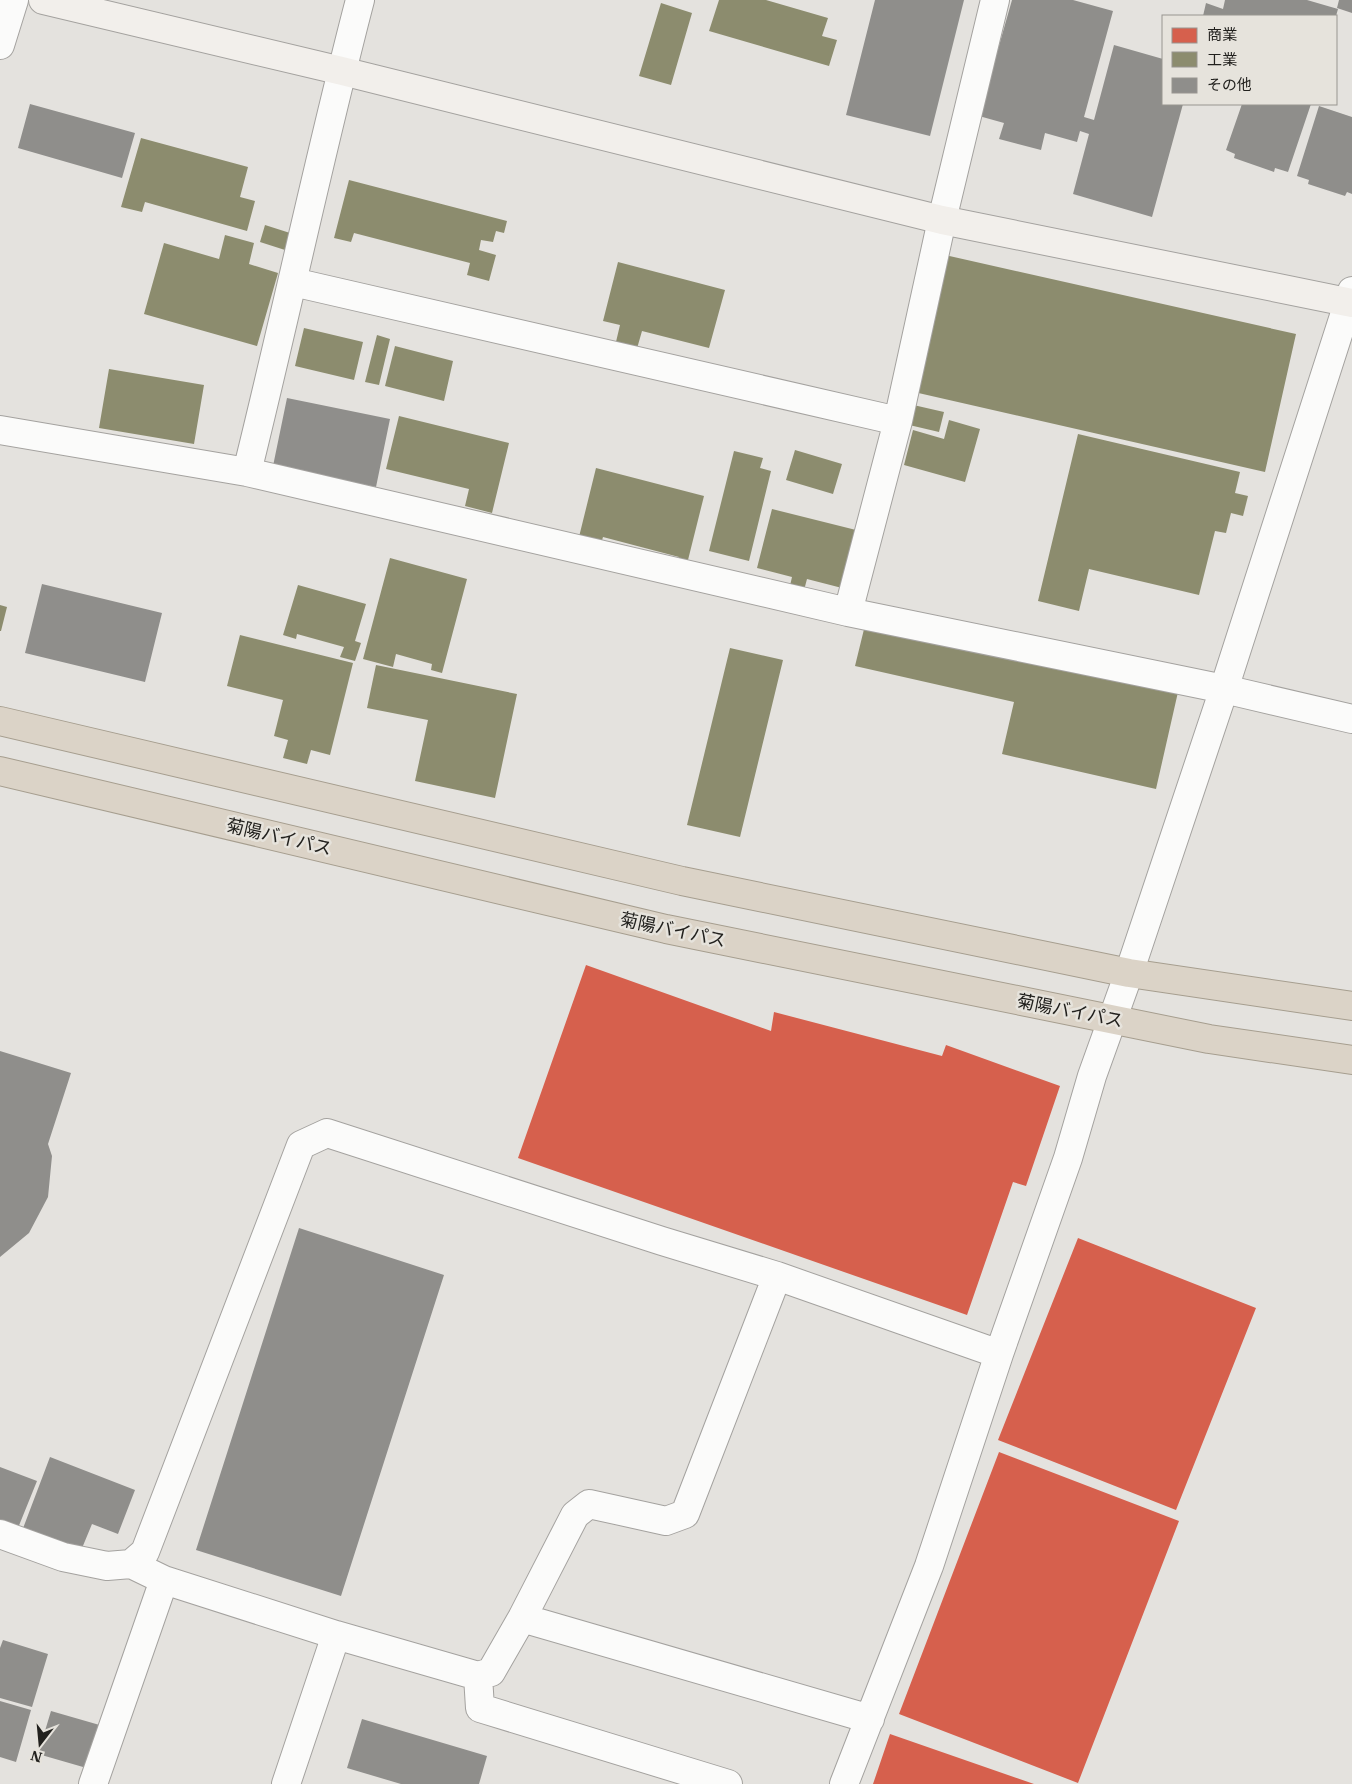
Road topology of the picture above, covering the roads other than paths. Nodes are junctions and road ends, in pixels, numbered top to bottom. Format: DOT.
graph roads {
  1 [pos="14,0"];
  2 [pos="43,0"];
  3 [pos="360,0"];
  4 [pos="995,0"];
  5 [pos="0,45"];
  6 [pos="342,71"];
  7 [pos="942,220"];
  8 [pos="293,282"];
  9 [pos="1350,299"];
  10 [pos="898,421"];
  11 [pos="0,430"];
  12 [pos="247,472"];
  13 [pos="848,612"];
  14 [pos="1224,689"];
  15 [pos="1352,718"];
  16 [pos="0,721"];
  17 [pos="0,771"];
  18 [pos="1130,973"];
  19 [pos="1352,1006"];
  20 [pos="1114,1020"];
  21 [pos="1352,1060"];
  22 [pos="776,1276"];
  23 [pos="999,1354"];
  24 [pos="0,1534"];
  25 [pos="131,1564"];
  26 [pos="164,1580"];
  27 [pos="522,1618"];
  28 [pos="336,1635"];
  29 [pos="478,1676"];
  30 [pos="870,1719"];
  31 [pos="93,1784"];
  32 [pos="286,1784"];
  33 [pos="728,1784"];
  34 [pos="844,1784"];
  1 -- 5 [label="street"];
  2 -- 6 [label="street"];
  3 -- 6 [label="street"];
  4 -- 7 [label="street"];
  6 -- 7 [label="street"];
  6 -- 8 [label="street"];
  7 -- 9 [label="street"];
  7 -- 10 [label="street"];
  8 -- 10 [label="street"];
  8 -- 12 [label="street"];
  9 -- 14 [label="street"];
  10 -- 13 [label="street"];
  11 -- 12 [label="street"];
  12 -- 13 [label="street"];
  13 -- 14 [label="street"];
  14 -- 15 [label="street"];
  14 -- 18 [label="street"];
  16 -- 18 [label="highway"];
  17 -- 20 [label="highway, 菊陽バイパス"];
  18 -- 19 [label="highway"];
  18 -- 20 [label="street"];
  20 -- 21 [label="highway, 菊陽バイパス"];
  20 -- 23 [label="street"];
  22 -- 23 [label="street"];
  22 -- 25 [label="street"];
  22 -- 27 [label="street"];
  23 -- 30 [label="street"];
  24 -- 25 [label="street"];
  25 -- 26 [label="street"];
  26 -- 28 [label="street"];
  26 -- 31 [label="street"];
  27 -- 29 [label="street"];
  27 -- 30 [label="street"];
  28 -- 29 [label="street"];
  28 -- 32 [label="street"];
  29 -- 33 [label="street"];
  30 -- 34 [label="street"];
}
